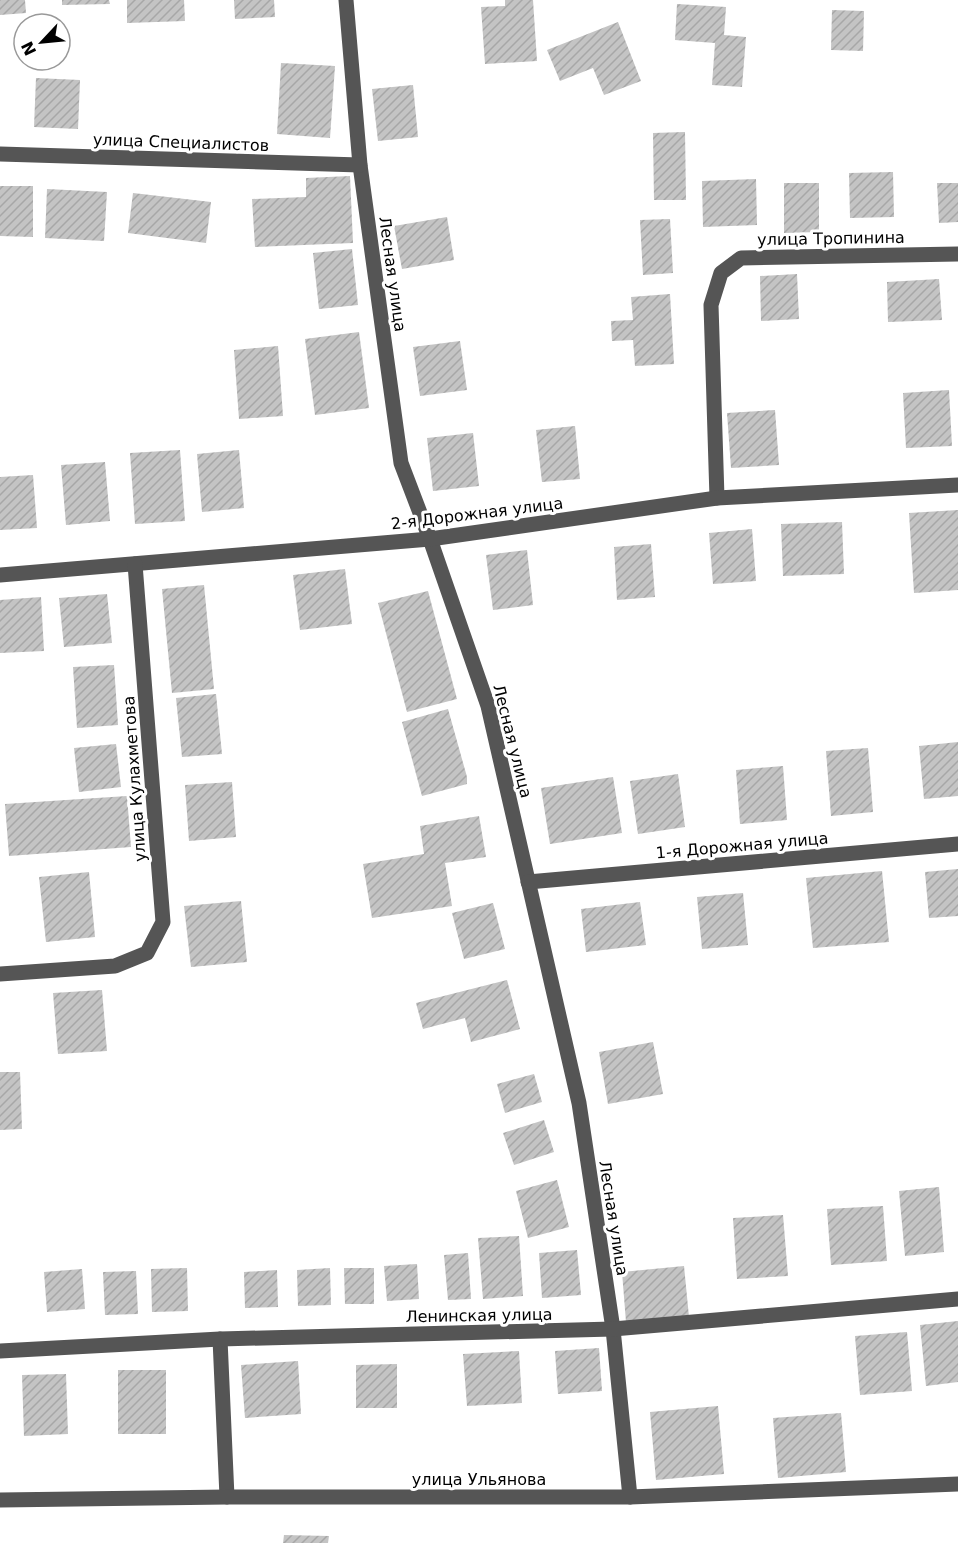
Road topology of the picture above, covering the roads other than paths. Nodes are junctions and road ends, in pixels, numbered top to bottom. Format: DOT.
graph roads {
  1 [pos="346,0"];
  2 [pos="0,154"];
  3 [pos="360,165"];
  4 [pos="958,254"];
  5 [pos="958,485"];
  6 [pos="717,498"];
  7 [pos="430,539"];
  8 [pos="135,564"];
  9 [pos="0,575"];
  10 [pos="958,843"];
  11 [pos="528,882"];
  12 [pos="0,974"];
  13 [pos="958,1299"];
  14 [pos="613,1329"];
  15 [pos="220,1339"];
  16 [pos="0,1351"];
  17 [pos="958,1484"];
  18 [pos="227,1497"];
  19 [pos="630,1497"];
  20 [pos="0,1500"];
  1 -- 3 [label="street, Лесная улица"];
  2 -- 3 [label="street, улица Специалистов"];
  3 -- 7 [label="street, Лесная улица"];
  4 -- 6 [label="street, улица Тропинина"];
  5 -- 6 [label="street, 2-я Дорожная улица"];
  6 -- 7 [label="street, 2-я Дорожная улица"];
  7 -- 8 [label="street, 2-я Дорожная улица"];
  7 -- 11 [label="street, Лесная улица"];
  8 -- 9 [label="street, 2-я Дорожная улица"];
  8 -- 12 [label="street, улица Кулахметова"];
  10 -- 11 [label="street, 1-я Дорожная улица"];
  11 -- 14 [label="street, Лесная улица"];
  13 -- 14 [label="street, Ленинская улица"];
  14 -- 15 [label="street, Ленинская улица"];
  14 -- 19 [label="street, Лесная улица"];
  15 -- 16 [label="street, Ленинская улица"];
  15 -- 18 [label="street"];
  17 -- 19 [label="street, улица Ульянова"];
  18 -- 19 [label="street, улица Ульянова"];
  18 -- 20 [label="street, улица Ульянова"];
}
